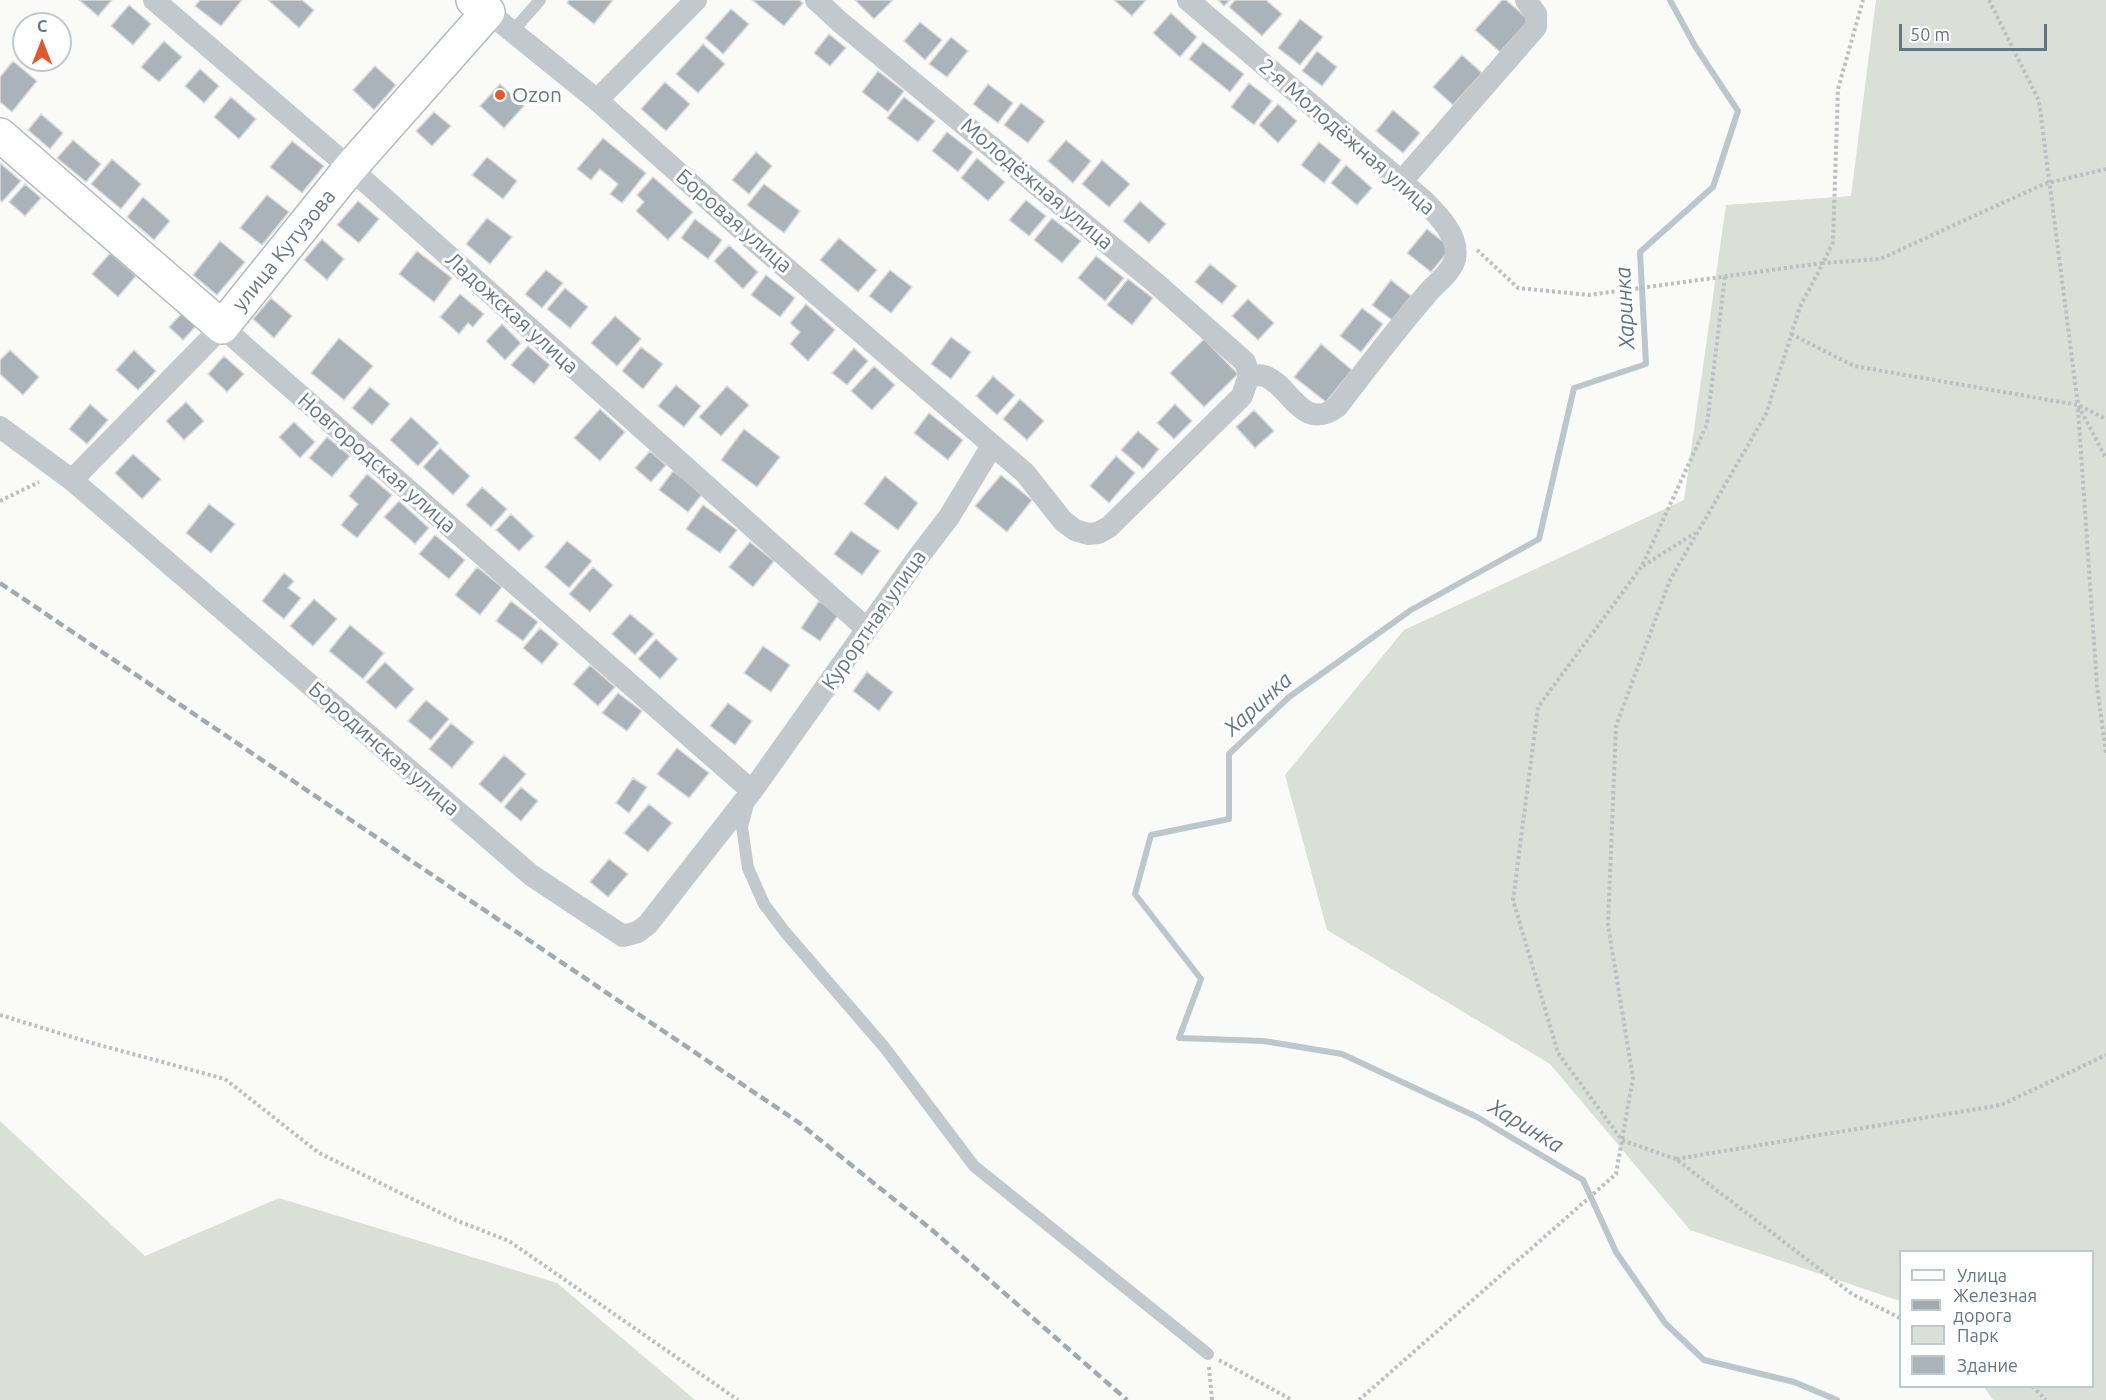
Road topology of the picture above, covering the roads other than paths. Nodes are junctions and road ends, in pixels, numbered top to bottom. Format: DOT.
graph roads {
  1 [pos="154,0"];
  2 [pos="540,0"];
  3 [pos="696,0"];
  4 [pos="816,0"];
  5 [pos="1188,0"];
  6 [pos="1526,0"];
  7 [pos="491,15"];
  8 [pos="597,100"];
  9 [pos="0,135"];
  10 [pos="350,168"];
  11 [pos="1401,182"];
  12 [pos="222,327"];
  13 [pos="1249,375"];
  14 [pos="0,427"];
  15 [pos="992,446"];
  16 [pos="67,476"];
  17 [pos="867,629"];
  18 [pos="752,792"];
  19 [pos="1208,1354"];
  1 -- 10 [label="street, Ладожская улица"];
  2 -- 7 [label="lane"];
  3 -- 8 [label="street"];
  4 -- 13 [label="street, Молодёжная улица"];
  5 -- 11 [label="street, 2-я Молодёжная улица"];
  6 -- 11 [label="street"];
  7 -- 8 [label="street, Боровая улица"];
  7 -- 10 [label="street, улица Кутузова"];
  8 -- 15 [label="street, Боровая улица"];
  9 -- 12 [label="street, Новгородская улица"];
  10 -- 12 [label="street, улица Кутузова"];
  10 -- 17 [label="street, Ладожская улица"];
  11 -- 13 [label="street, 2-я Молодёжная улица"];
  12 -- 16 [label="street, улица Кутузова"];
  12 -- 18 [label="street, Новгородская улица"];
  13 -- 15 [label="street, Боровая улица"];
  14 -- 16 [label="street, Бородинская улица"];
  15 -- 17 [label="street, Курортная улица"];
  16 -- 18 [label="street, Бородинская улица"];
  17 -- 18 [label="street, Курортная улица"];
  18 -- 19 [label="lane"];
}
